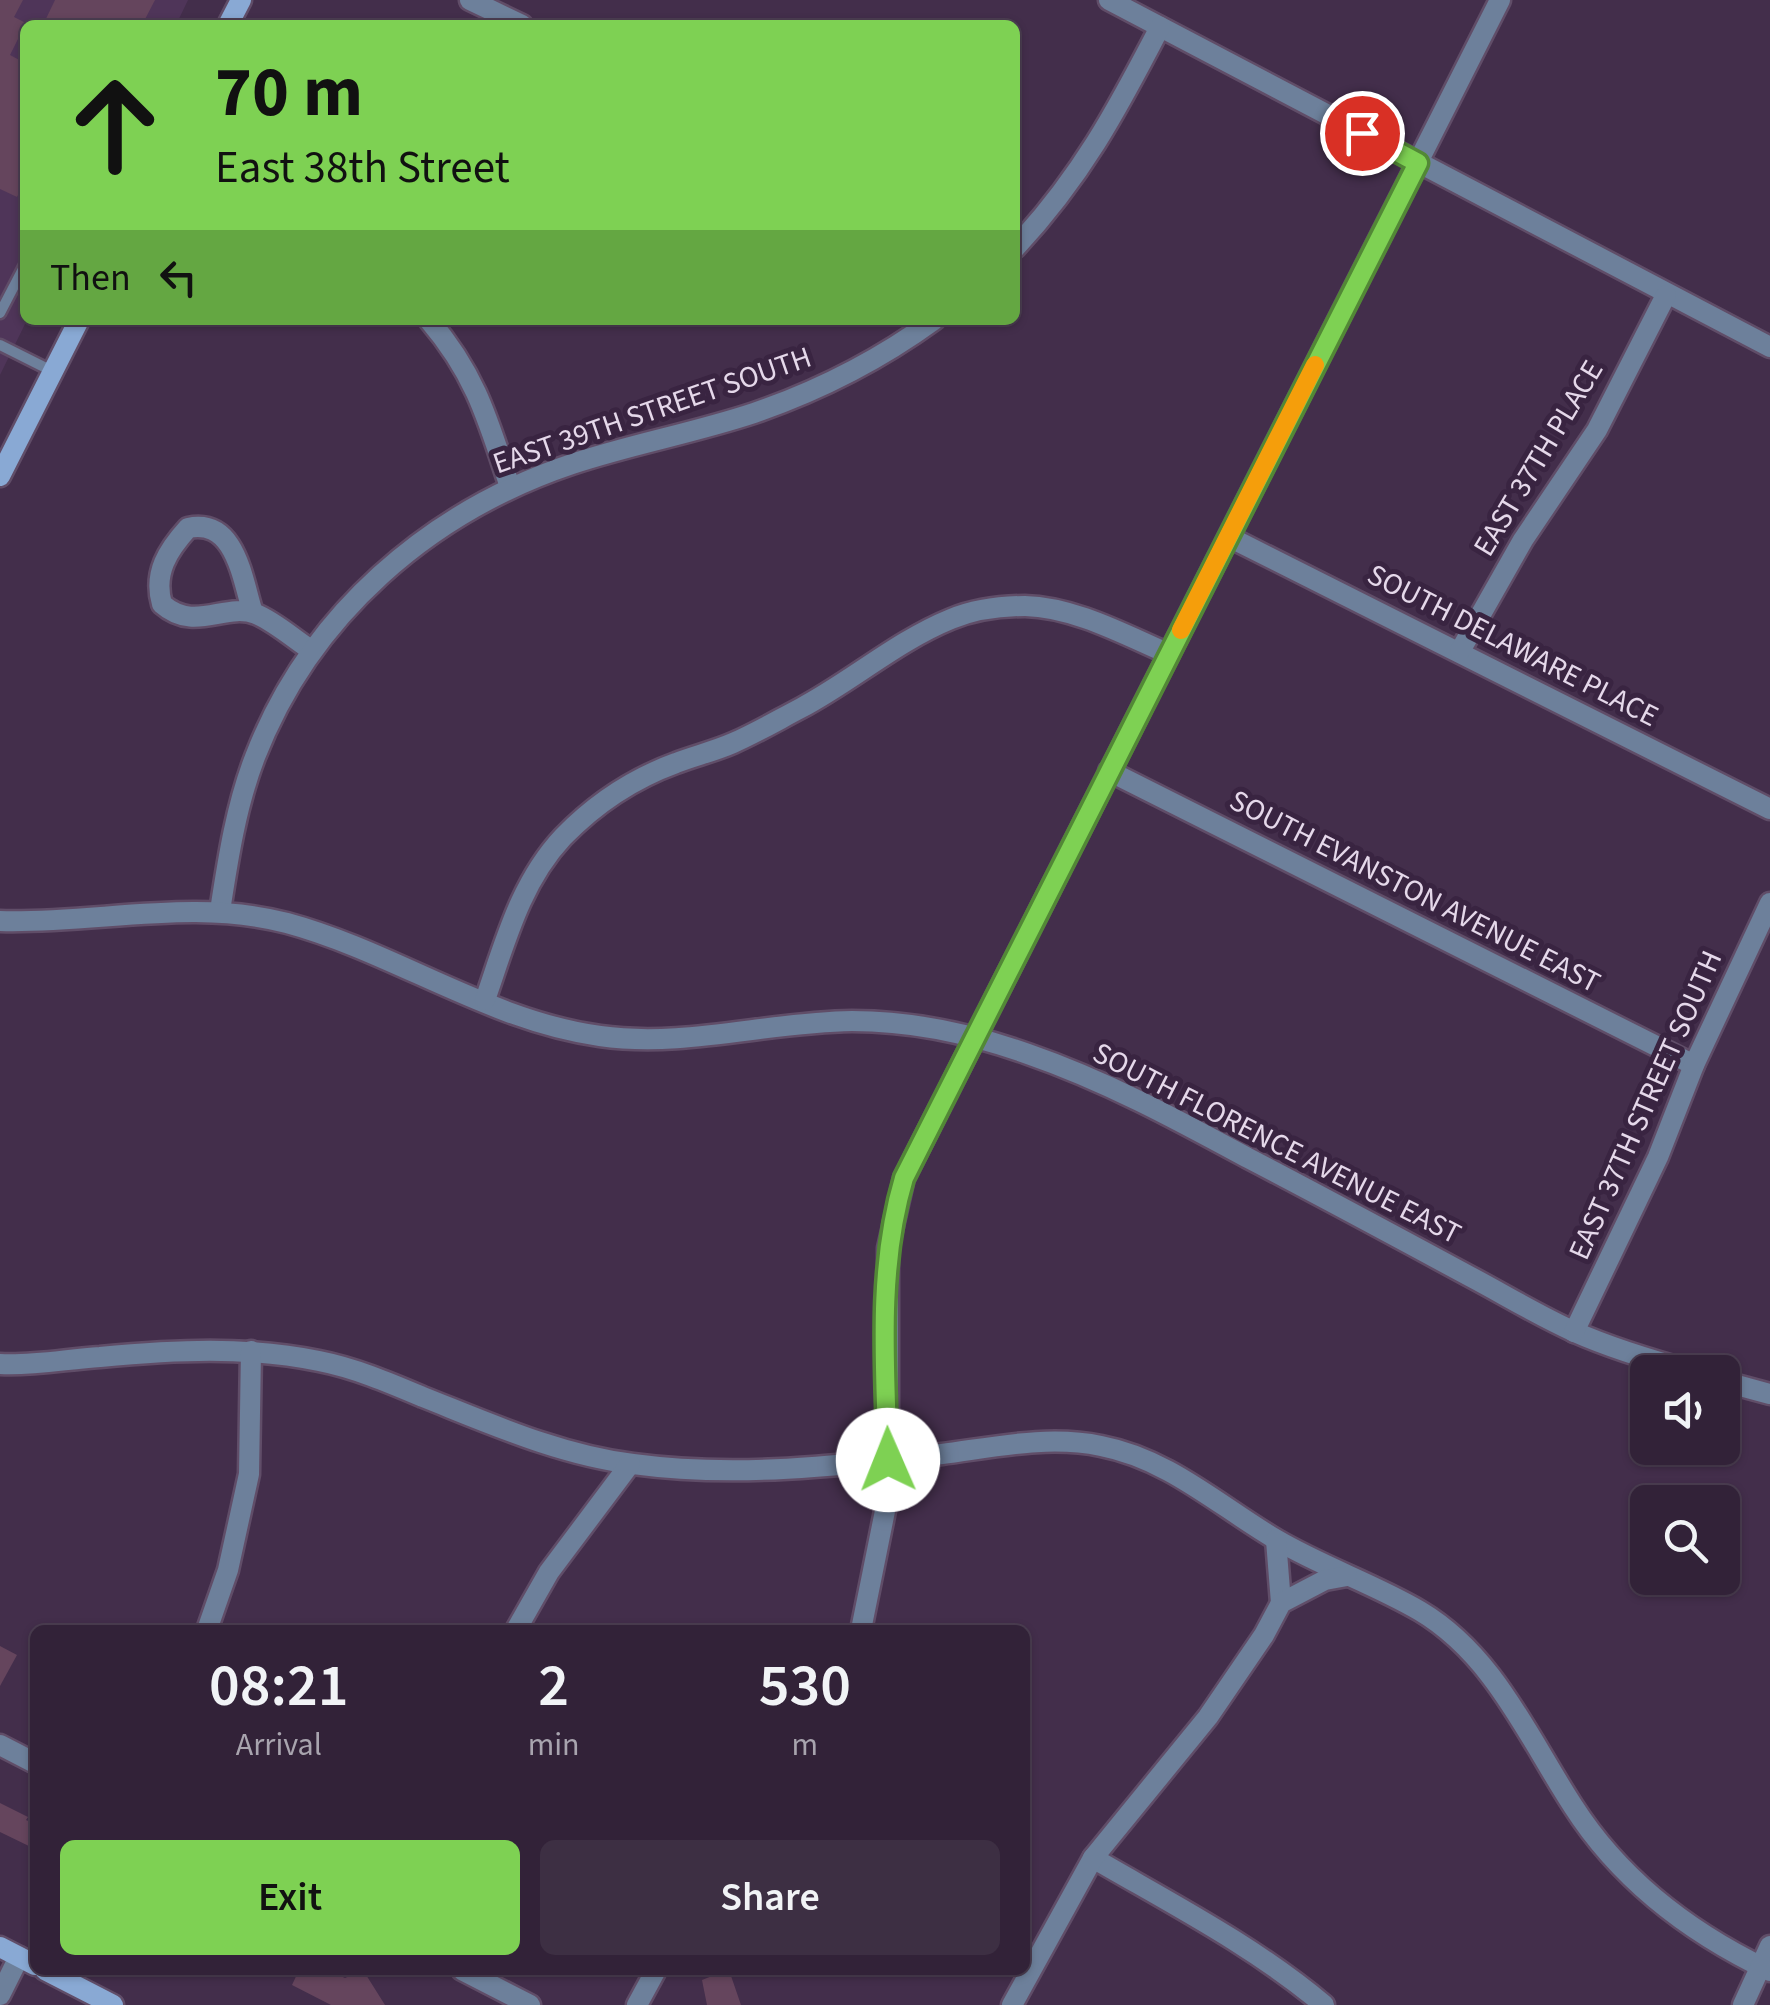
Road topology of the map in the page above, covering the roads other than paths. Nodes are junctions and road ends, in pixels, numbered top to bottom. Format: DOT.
graph roads {
  1 [pos="470,0"];
  2 [pos="1109,0"];
  3 [pos="1500,0"];
  4 [pos="512,20"];
  5 [pos="1160,28"];
  6 [pos="1418,163"];
  7 [pos="1020,242"];
  8 [pos="20,275"];
  9 [pos="1666,295"];
  10 [pos="0,313"];
  11 [pos="76,325"];
  12 [pos="433,325"];
  13 [pos="907,328"];
  14 [pos="0,345"];
  15 [pos="1770,347"];
  16 [pos="53,372"];
  17 [pos="0,476"];
  18 [pos="510,487"];
  19 [pos="1229,537"];
  20 [pos="253,613"];
  21 [pos="311,650"];
  22 [pos="1460,651"];
  23 [pos="1169,654"];
  24 [pos="1110,771"];
  25 [pos="1770,809"];
  26 [pos="1770,902"];
  27 [pos="220,911"];
  28 [pos="0,921"];
  29 [pos="485,1000"];
  30 [pos="974,1037"];
  31 [pos="1694,1065"];
  32 [pos="1574,1332"];
  33 [pos="252,1352"];
  34 [pos="1643,1355"];
  35 [pos="0,1364"];
  36 [pos="1740,1386"];
  37 [pos="1770,1394"];
  38 [pos="888,1460"];
  39 [pos="630,1464"];
  40 [pos="1276,1540"];
  41 [pos="1347,1576"];
  42 [pos="1281,1603"];
  43 [pos="209,1625"];
  44 [pos="519,1625"];
  45 [pos="862,1625"];
  46 [pos="0,1744"];
  47 [pos="30,1760"];
  48 [pos="1093,1858"];
  49 [pos="1770,1946"];
  50 [pos="18,1957"];
  51 [pos="1765,1969"];
  52 [pos="1030,1972"];
  53 [pos="54,1975"];
  54 [pos="472,1975"];
  55 [pos="653,1975"];
  56 [pos="1029,1975"];
  57 [pos="0,1995"];
  58 [pos="113,2005"];
  59 [pos="530,2005"];
  60 [pos="637,2005"];
  61 [pos="1012,2005"];
  62 [pos="1324,2005"];
  63 [pos="1743,2005"];
  1 -- 4 [label="street"];
  2 -- 5 [label="street"];
  3 -- 6 [label="street"];
  5 -- 6 [label="street"];
  5 -- 7 [label="street"];
  6 -- 9 [label="street"];
  6 -- 19 [label="street"];
  8 -- 10 [label="lane"];
  9 -- 15 [label="street"];
  9 -- 22 [label="street, EAST 37TH PLACE"];
  11 -- 16 [label="main road"];
  12 -- 18 [label="street"];
  13 -- 18 [label="street, EAST 39TH STREET SOUTH"];
  14 -- 16 [label="lane"];
  16 -- 17 [label="main road"];
  18 -- 21 [label="street, EAST 39TH STREET SOUTH"];
  19 -- 22 [label="street, SOUTH DELAWARE PLACE"];
  19 -- 23 [label="street"];
  20 -- 20 [label="street"];
  20 -- 21 [label="street"];
  21 -- 27 [label="street, EAST 39TH STREET SOUTH"];
  22 -- 25 [label="street, SOUTH DELAWARE PLACE"];
  23 -- 24 [label="street"];
  23 -- 29 [label="street"];
  24 -- 30 [label="street"];
  24 -- 31 [label="street, SOUTH EVANSTON AVENUE EAST"];
  26 -- 31 [label="street, EAST 37TH STREET SOUTH"];
  27 -- 28 [label="street, SOUTH FLORENCE AVENUE EAST"];
  27 -- 29 [label="street, SOUTH FLORENCE AVENUE EAST"];
  29 -- 30 [label="street, SOUTH FLORENCE AVENUE EAST"];
  30 -- 32 [label="street, SOUTH FLORENCE AVENUE EAST"];
  30 -- 38 [label="street"];
  31 -- 32 [label="street, EAST 37TH STREET SOUTH"];
  32 -- 34 [label="street, SOUTH FLORENCE AVENUE EAST"];
  33 -- 35 [label="street"];
  33 -- 39 [label="street"];
  33 -- 43 [label="street"];
  36 -- 37 [label="street"];
  38 -- 39 [label="street"];
  38 -- 40 [label="street"];
  38 -- 45 [label="street"];
  39 -- 44 [label="street"];
  40 -- 41 [label="street"];
  40 -- 42 [label="street"];
  41 -- 42 [label="street"];
  41 -- 51 [label="street"];
  42 -- 48 [label="street"];
  46 -- 47 [label="street"];
  48 -- 52 [label="street"];
  48 -- 62 [label="street"];
  49 -- 51 [label="street"];
  50 -- 57 [label="street"];
  51 -- 63 [label="street"];
  53 -- 58 [label="main road"];
  54 -- 59 [label="street"];
  55 -- 60 [label="street"];
  56 -- 61 [label="street"];
}
